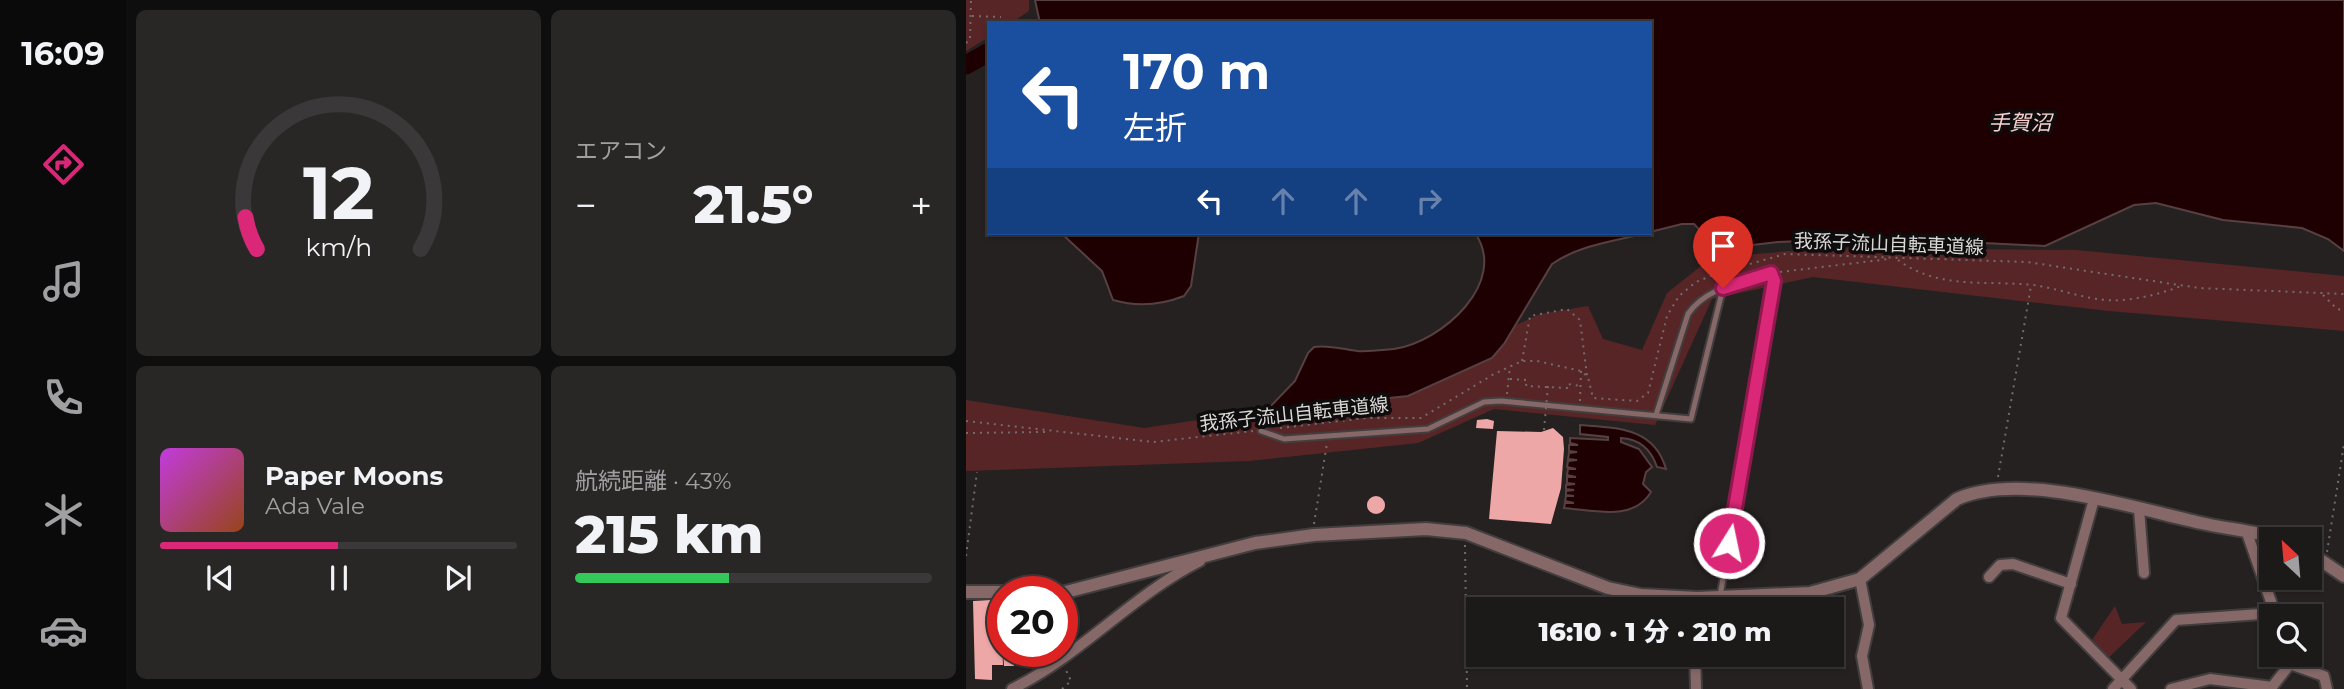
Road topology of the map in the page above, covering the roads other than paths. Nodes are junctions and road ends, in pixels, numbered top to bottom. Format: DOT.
graph roads {
  1 [pos="1723,288"];
  2 [pos="1656,415"];
  3 [pos="1261,431"];
  4 [pos="2094,499"];
  5 [pos="2139,509"];
  6 [pos="2247,533"];
  7 [pos="2259,535"];
  8 [pos="1217,552"];
  9 [pos="2322,561"];
  10 [pos="2144,573"];
  11 [pos="2344,576"];
  12 [pos="1989,577"];
  13 [pos="1860,579"];
  14 [pos="2071,584"];
  15 [pos="1078,589"];
  16 [pos="966,592"];
  17 [pos="987,592"];
  18 [pos="1720,596"];
  19 [pos="1655,597"];
  20 [pos="1717,597"];
  21 [pos="2272,604"];
  22 [pos="2259,616"];
  23 [pos="1695,667"];
  24 [pos="2284,667"];
  25 [pos="2305,667"];
  26 [pos="2122,680"];
  27 [pos="2272,688"];
  28 [pos="1012,689"];
  29 [pos="1696,689"];
  30 [pos="1868,689"];
  31 [pos="2113,689"];
  32 [pos="2131,689"];
  33 [pos="2171,689"];
  34 [pos="2327,689"];
  1 -- 2 [label="lane"];
  1 -- 2 [label="lane"];
  1 -- 18 [label="lane"];
  2 -- 3 [label="lane"];
  4 -- 5 [label="street"];
  4 -- 13 [label="street"];
  4 -- 14 [label="street"];
  5 -- 6 [label="street"];
  5 -- 10 [label="street"];
  6 -- 7 [label="street"];
  6 -- 21 [label="street"];
  8 -- 15 [label="street"];
  8 -- 19 [label="street"];
  8 -- 28 [label="street"];
  9 -- 11 [label="street"];
  12 -- 14 [label="street"];
  13 -- 18 [label="street"];
  13 -- 30 [label="street"];
  14 -- 26 [label="street"];
  16 -- 17 [label="street"];
  18 -- 20 [label="street"];
  22 -- 26 [label="street"];
  23 -- 29 [label="street"];
  24 -- 27 [label="street"];
  25 -- 34 [label="street"];
  26 -- 31 [label="street"];
  26 -- 32 [label="street"];
  27 -- 33 [label="street"];
}
